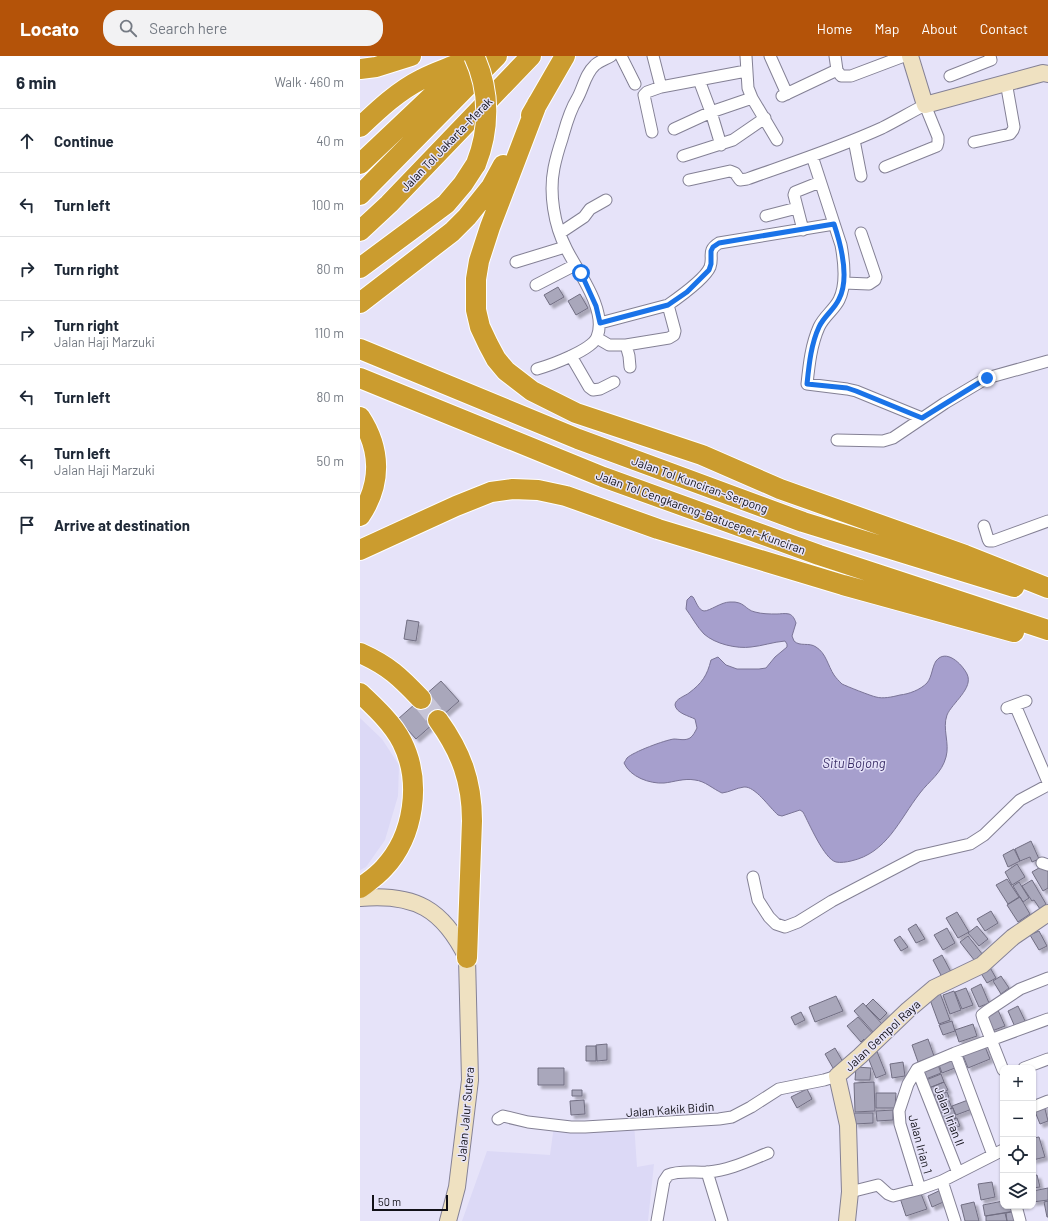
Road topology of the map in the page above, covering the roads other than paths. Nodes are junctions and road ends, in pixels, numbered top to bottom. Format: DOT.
graph roads {
  1 [pos="410,56"];
  2 [pos="496,56"];
  3 [pos="531,56"];
  4 [pos="566,56"];
  5 [pos="611,56"];
  6 [pos="621,56"];
  7 [pos="653,56"];
  8 [pos="746,56"];
  9 [pos="770,56"];
  10 [pos="835,56"];
  11 [pos="904,56"];
  12 [pos="910,56"];
  13 [pos="473,57"];
  14 [pos="994,57"];
  15 [pos="360,69"];
  16 [pos="837,70"];
  17 [pos="746,71"];
  18 [pos="1048,74"];
  19 [pos="950,76"];
  20 [pos="699,80"];
  21 [pos="1006,82"];
  22 [pos="635,84"];
  23 [pos="661,87"];
  24 [pos="752,98"];
  25 [pos="537,104"];
  26 [pos="925,105"];
  27 [pos="711,112"];
  28 [pos="765,118"];
  29 [pos="360,126"];
  30 [pos="674,129"];
  31 [pos="652,132"];
  32 [pos="777,140"];
  33 [pos="854,140"];
  34 [pos="974,142"];
  35 [pos="721,145"];
  36 [pos="683,156"];
  37 [pos="812,156"];
  38 [pos="360,164"];
  39 [pos="885,167"];
  40 [pos="861,176"];
  41 [pos="689,180"];
  42 [pos="820,182"];
  43 [pos="360,195"];
  44 [pos="606,200"];
  45 [pos="797,208"];
  46 [pos="766,216"];
  47 [pos="834,224"];
  48 [pos="803,230"];
  49 [pos="360,231"];
  50 [pos="560,233"];
  51 [pos="861,233"];
  52 [pos="565,247"];
  53 [pos="516,262"];
  54 [pos="575,265"];
  55 [pos="360,268"];
  56 [pos="844,283"];
  57 [pos="536,285"];
  58 [pos="360,303"];
  59 [pos="668,305"];
  60 [pos="600,323"];
  61 [pos="597,338"];
  62 [pos="626,345"];
  63 [pos="360,349"];
  64 [pos="571,356"];
  65 [pos="1048,361"];
  66 [pos="630,367"];
  67 [pos="537,369"];
  68 [pos="360,378"];
  69 [pos="614,382"];
  70 [pos="360,417"];
  71 [pos="922,418"];
  72 [pos="837,440"];
  73 [pos="360,516"];
  74 [pos="432,517"];
  75 [pos="1048,522"];
  76 [pos="984,526"];
  77 [pos="360,550"];
  78 [pos="360,561"];
  79 [pos="1048,588"];
  80 [pos="1048,598"];
  81 [pos="1048,630"];
  82 [pos="1048,638"];
  83 [pos="360,653"];
  84 [pos="360,694"];
  85 [pos="421,699"];
  86 [pos="1026,701"];
  87 [pos="438,720"];
  88 [pos="1045,769"];
  89 [pos="1048,784"];
  90 [pos="753,877"];
  91 [pos="360,888"];
  92 [pos="360,898"];
  93 [pos="1048,913"];
  94 [pos="467,958"];
  95 [pos="1048,978"];
  96 [pos="1048,1019"];
  97 [pos="991,1039"];
  98 [pos="955,1053"];
  99 [pos="1048,1059"];
  100 [pos="1001,1065"];
  101 [pos="1032,1065"];
  102 [pos="918,1069"];
  103 [pos="837,1076"];
  104 [pos="1048,1101"];
  105 [pos="1036,1106"];
  106 [pos="498,1119"];
  107 [pos="1000,1152"];
  108 [pos="768,1153"];
  109 [pos="707,1172"];
  110 [pos="958,1173"];
  111 [pos="942,1181"];
  112 [pos="920,1189"];
  113 [pos="850,1192"];
  114 [pos="1017,1209"];
  115 [pos="448,1221"];
  116 [pos="658,1221"];
  117 [pos="722,1221"];
  118 [pos="846,1221"];
  119 [pos="955,1221"];
  120 [pos="1020,1221"];
  1 -- 15 [label="highway"];
  2 -- 43 [label="highway, Jalan Tol Jakarta–Merak"];
  3 -- 49 [label="highway, Jalan Tol Jakarta–Merak"];
  4 -- 25 [label="highway"];
  5 -- 50 [label="street"];
  6 -- 22 [label="street"];
  7 -- 23 [label="street"];
  8 -- 17 [label="street"];
  9 -- 16 [label="street"];
  10 -- 16 [label="street"];
  11 -- 16 [label="street"];
  12 -- 26 [label="main road"];
  13 -- 29 [label="highway"];
  13 -- 38 [label="highway"];
  13 -- 55 [label="highway, bridge"];
  14 -- 19 [label="street"];
  17 -- 20 [label="street"];
  17 -- 24 [label="street"];
  18 -- 21 [label="main road"];
  20 -- 23 [label="street"];
  20 -- 27 [label="street"];
  21 -- 26 [label="main road"];
  21 -- 34 [label="street"];
  23 -- 31 [label="street"];
  24 -- 27 [label="street"];
  24 -- 28 [label="street"];
  25 -- 58 [label="highway"];
  25 -- 79 [label="highway"];
  26 -- 33 [label="street"];
  26 -- 39 [label="street"];
  27 -- 30 [label="street"];
  27 -- 35 [label="street"];
  28 -- 32 [label="street"];
  28 -- 35 [label="street"];
  33 -- 37 [label="street"];
  33 -- 40 [label="street"];
  35 -- 36 [label="street"];
  37 -- 41 [label="street"];
  37 -- 42 [label="street"];
  42 -- 45 [label="street"];
  42 -- 47 [label="street"];
  44 -- 50 [label="street"];
  45 -- 46 [label="street"];
  45 -- 48 [label="street"];
  47 -- 48 [label="street"];
  47 -- 56 [label="street"];
  48 -- 59 [label="street"];
  50 -- 52 [label="street"];
  51 -- 56 [label="street"];
  52 -- 53 [label="street"];
  52 -- 54 [label="street"];
  54 -- 57 [label="street"];
  54 -- 60 [label="street"];
  56 -- 71 [label="street"];
  59 -- 60 [label="street"];
  59 -- 62 [label="street"];
  60 -- 61 [label="street"];
  61 -- 62 [label="street"];
  61 -- 64 [label="street"];
  62 -- 66 [label="street"];
  63 -- 80 [label="highway, Jalan Tol Kunciran–Serpong"];
  64 -- 67 [label="street"];
  64 -- 69 [label="street"];
  65 -- 71 [label="street"];
  68 -- 81 [label="highway, Jalan Tol Cengkareng–Batuceper–Kunciran"];
  70 -- 73 [label="highway"];
  71 -- 72 [label="street"];
  74 -- 77 [label="highway"];
  74 -- 78 [label="highway"];
  74 -- 82 [label="highway"];
  75 -- 76 [label="street"];
  83 -- 85 [label="highway"];
  84 -- 91 [label="highway"];
  86 -- 88 [label="street"];
  87 -- 94 [label="highway"];
  88 -- 89 [label="street"];
  89 -- 90 [label="street"];
  92 -- 94 [label="main road"];
  93 -- 103 [label="main road, Jalan Gempol Raya"];
  94 -- 115 [label="main road, Jalan Jalur Sutera"];
  95 -- 97 [label="street"];
  96 -- 97 [label="street"];
  97 -- 98 [label="street"];
  97 -- 100 [label="street"];
  98 -- 102 [label="street"];
  98 -- 107 [label="street"];
  99 -- 101 [label="street"];
  102 -- 110 [label="street, Jalan Irian II"];
  102 -- 112 [label="street, Jalan Irian 1"];
  103 -- 106 [label="street, Jalan Kakik Bidin"];
  103 -- 113 [label="main road, Jalan Gempol Raya"];
  104 -- 105 [label="street"];
  107 -- 110 [label="street"];
  108 -- 109 [label="street"];
  109 -- 116 [label="street"];
  109 -- 117 [label="street"];
  110 -- 111 [label="street"];
  111 -- 112 [label="street"];
  111 -- 119 [label="street"];
  112 -- 113 [label="street"];
  113 -- 118 [label="main road, Jalan Gempol Raya"];
  114 -- 120 [label="street"];
}
